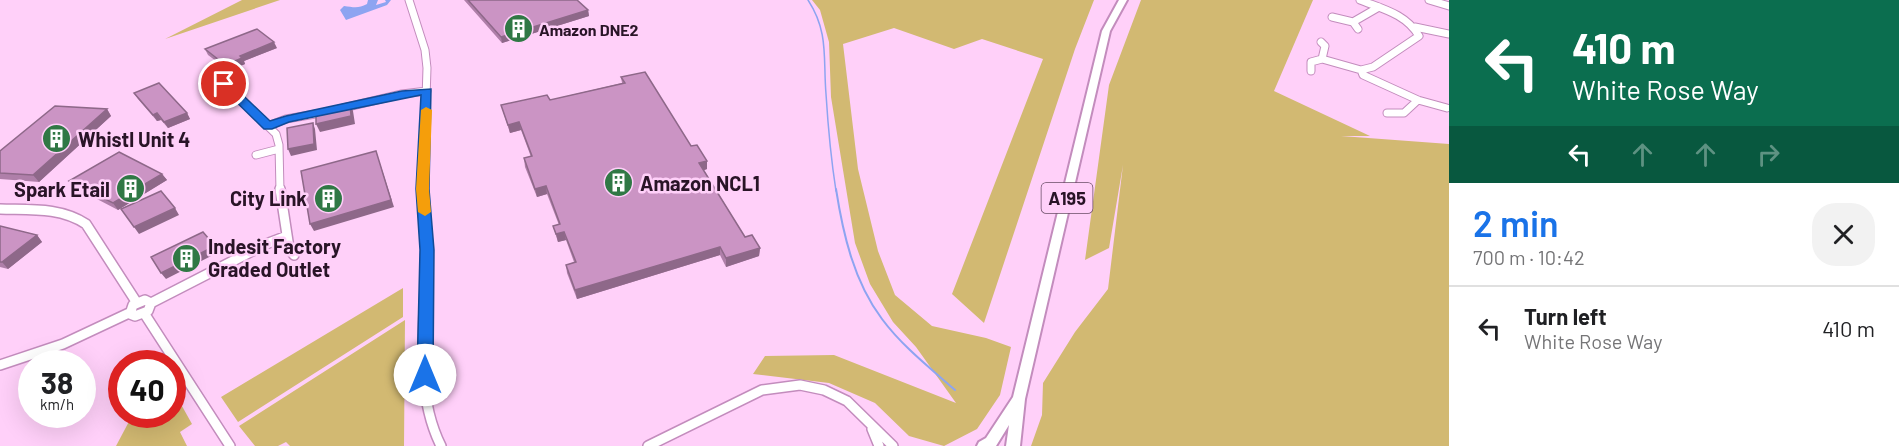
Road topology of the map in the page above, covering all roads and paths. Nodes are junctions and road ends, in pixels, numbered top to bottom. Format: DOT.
graph roads {
  1 [pos="409,0"];
  2 [pos="1123,0"];
  3 [pos="1360,0"];
  4 [pos="1429,0"];
  5 [pos="1449,6"];
  6 [pos="1379,7"];
  7 [pos="1332,17"];
  8 [pos="1353,22"];
  9 [pos="1415,27"];
  10 [pos="1358,29"];
  11 [pos="1449,34"];
  12 [pos="1321,42"];
  13 [pos="1322,59"];
  14 [pos="1361,70"];
  15 [pos="1311,71"];
  16 [pos="224,84"];
  17 [pos="427,91"];
  18 [pos="1418,100"];
  19 [pos="1447,108"];
  20 [pos="1387,113"];
  21 [pos="268,126"];
  22 [pos="279,149"];
  23 [pos="256,155"];
  24 [pos="0,209"];
  25 [pos="287,236"];
  26 [pos="294,255"];
  27 [pos="137,303"];
  28 [pos="151,303"];
  29 [pos="129,313"];
  30 [pos="144,313"];
  31 [pos="0,365"];
  32 [pos="1019,399"];
  33 [pos="870,423"];
  34 [pos="230,446"];
  35 [pos="441,446"];
  36 [pos="648,446"];
  37 [pos="879,446"];
  38 [pos="893,446"];
  39 [pos="984,446"];
  40 [pos="1013,446"];
  1 -- 17 [label="street"];
  2 -- 32 [label="main road, A195"];
  3 -- 6 [label="street"];
  4 -- 5 [label="street"];
  6 -- 8 [label="street"];
  6 -- 9 [label="street"];
  7 -- 8 [label="street"];
  8 -- 10 [label="street"];
  9 -- 11 [label="street"];
  9 -- 14 [label="street"];
  12 -- 13 [label="street"];
  13 -- 14 [label="street"];
  13 -- 15 [label="street"];
  14 -- 18 [label="street"];
  16 -- 21 [label="street"];
  17 -- 21 [label="street"];
  17 -- 35 [label="street"];
  18 -- 19 [label="street"];
  18 -- 20 [label="street"];
  21 -- 22 [label="street"];
  22 -- 23 [label="street"];
  22 -- 25 [label="street"];
  24 -- 27 [label="street"];
  25 -- 26 [label="street"];
  25 -- 28 [label="street"];
  27 -- 28 [label="street"];
  27 -- 29 [label="street"];
  28 -- 30 [label="street"];
  29 -- 30 [label="street"];
  29 -- 31 [label="street"];
  30 -- 34 [label="street"];
  32 -- 39 [label="main road, A195"];
  32 -- 40 [label="main road, A195"];
  33 -- 36 [label="street"];
  33 -- 37 [label="street"];
  33 -- 38 [label="street"];
}
